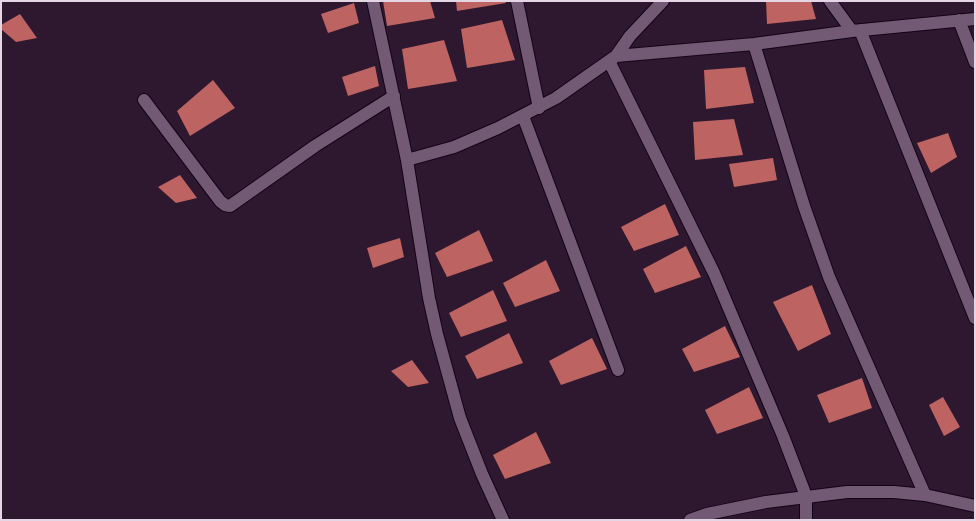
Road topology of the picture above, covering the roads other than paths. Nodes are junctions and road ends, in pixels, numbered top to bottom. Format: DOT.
graph roads {
  1 [pos="373,1"];
  2 [pos="517,1"];
  3 [pos="662,1"];
  4 [pos="830,1"];
  5 [pos="975,19"];
  6 [pos="959,20"];
  7 [pos="856,31"];
  8 [pos="754,44"];
  9 [pos="612,59"];
  10 [pos="975,62"];
  11 [pos="394,96"];
  12 [pos="144,100"];
  13 [pos="538,108"];
  14 [pos="523,116"];
  15 [pos="407,160"];
  16 [pos="975,318"];
  17 [pos="618,370"];
  18 [pos="925,495"];
  19 [pos="806,496"];
  20 [pos="975,506"];
  21 [pos="503,520"];
  22 [pos="690,520"];
  23 [pos="806,520"];
  1 -- 11 [label="street"];
  2 -- 13 [label="street"];
  3 -- 9 [label="street"];
  4 -- 7 [label="street"];
  5 -- 6 [label="street"];
  6 -- 7 [label="street"];
  6 -- 10 [label="street"];
  7 -- 8 [label="street"];
  7 -- 16 [label="street"];
  8 -- 9 [label="street"];
  8 -- 18 [label="street"];
  9 -- 13 [label="street"];
  9 -- 19 [label="street"];
  11 -- 12 [label="street"];
  11 -- 15 [label="street"];
  13 -- 14 [label="street"];
  14 -- 15 [label="street"];
  14 -- 17 [label="street"];
  15 -- 21 [label="street"];
  18 -- 19 [label="street"];
  18 -- 20 [label="street"];
  19 -- 22 [label="street"];
  19 -- 23 [label="street"];
}
